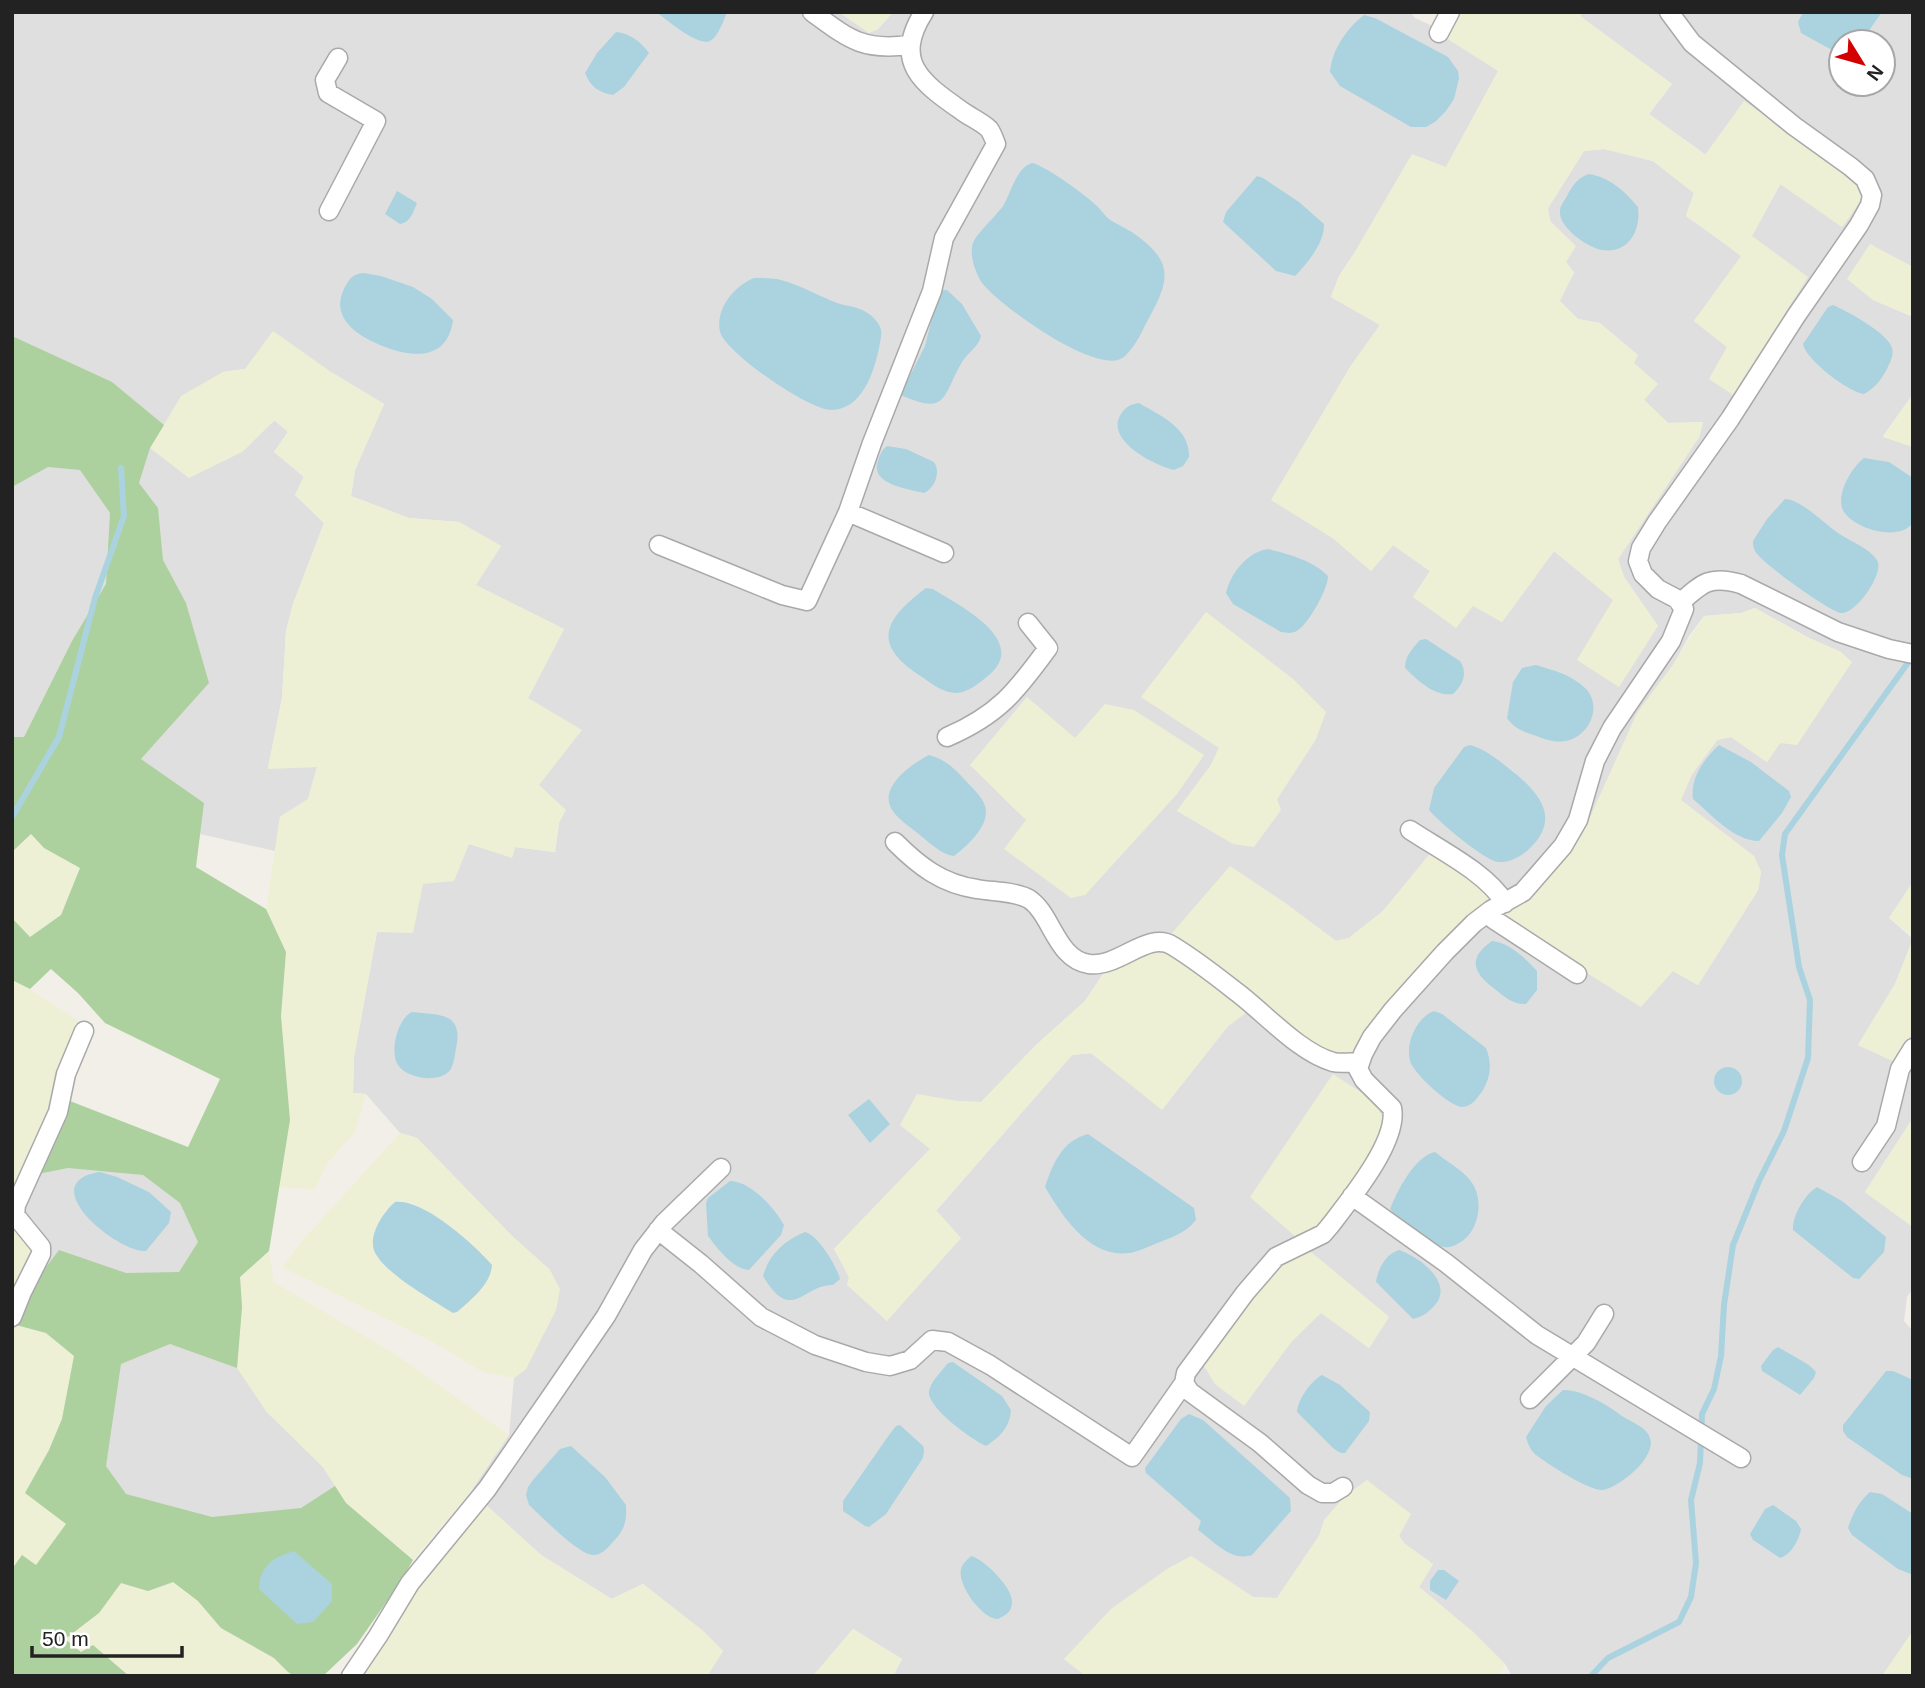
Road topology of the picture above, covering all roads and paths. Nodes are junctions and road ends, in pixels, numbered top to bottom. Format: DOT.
graph roads {
  1 [pos="812,12"];
  2 [pos="924,12"];
  3 [pos="1450,12"];
  4 [pos="1669,12"];
  5 [pos="1439,33"];
  6 [pos="909,45"];
  7 [pos="338,58"];
  8 [pos="329,211"];
  9 [pos="848,512"];
  10 [pos="659,545"];
  11 [pos="944,553"];
  12 [pos="1680,603"];
  13 [pos="1028,623"];
  14 [pos="1913,654"];
  15 [pos="947,737"];
  16 [pos="1410,830"];
  17 [pos="895,842"];
  18 [pos="1505,903"];
  19 [pos="1487,913"];
  20 [pos="1577,974"];
  21 [pos="84,1031"];
  22 [pos="1913,1048"];
  23 [pos="1360,1062"];
  24 [pos="1862,1162"];
  25 [pos="721,1168"];
  26 [pos="1352,1196"];
  27 [pos="658,1230"];
  28 [pos="1604,1314"];
  29 [pos="12,1317"];
  30 [pos="1573,1357"];
  31 [pos="1184,1383"];
  32 [pos="1530,1399"];
  33 [pos="1741,1458"];
  34 [pos="1343,1487"];
  35 [pos="351,1676"];
  1 -- 6 [label="street"];
  2 -- 6 [label="street"];
  3 -- 5 [label="street"];
  4 -- 12 [label="street"];
  6 -- 9 [label="street"];
  7 -- 8 [label="street"];
  9 -- 10 [label="street"];
  9 -- 11 [label="street"];
  12 -- 14 [label="street"];
  12 -- 18 [label="street"];
  13 -- 15 [label="street"];
  16 -- 18 [label="street"];
  17 -- 23 [label="street"];
  18 -- 19 [label="street"];
  19 -- 20 [label="street"];
  19 -- 23 [label="street"];
  21 -- 29 [label="street"];
  22 -- 24 [label="street"];
  23 -- 26 [label="street"];
  25 -- 27 [label="street"];
  26 -- 30 [label="street"];
  26 -- 31 [label="street"];
  27 -- 31 [label="street"];
  27 -- 35 [label="street"];
  28 -- 30 [label="street"];
  30 -- 32 [label="street"];
  30 -- 33 [label="street"];
  31 -- 34 [label="street"];
}
